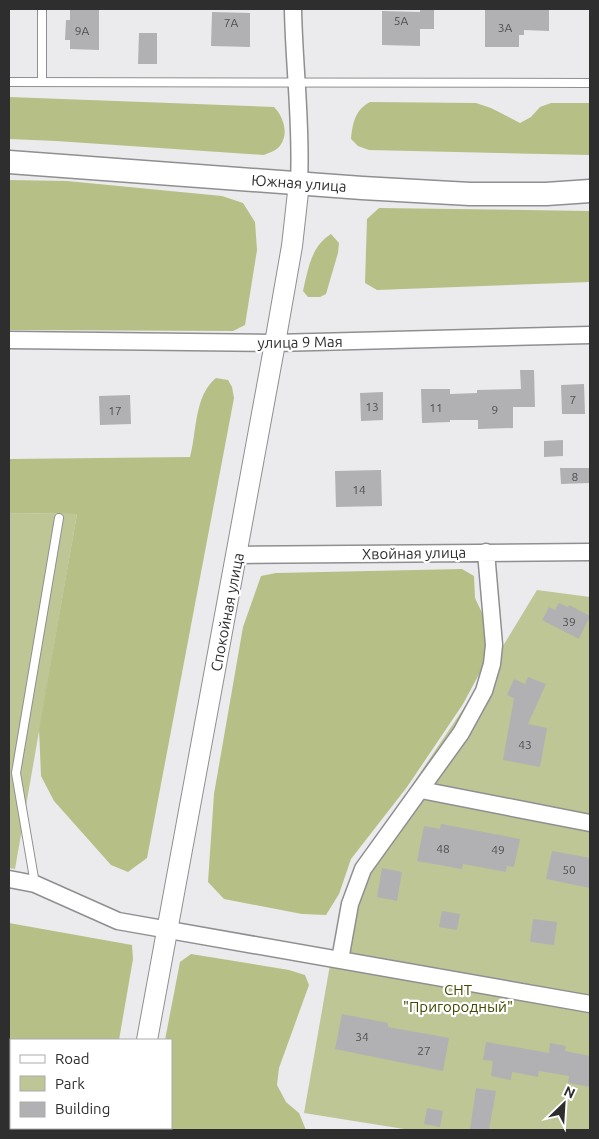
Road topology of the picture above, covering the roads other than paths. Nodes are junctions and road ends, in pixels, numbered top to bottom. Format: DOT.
graph roads {
  1 [pos="42,9"];
  2 [pos="293,9"];
  3 [pos="9,82"];
  4 [pos="42,82"];
  5 [pos="296,83"];
  6 [pos="590,83"];
  7 [pos="9,162"];
  8 [pos="299,182"];
  9 [pos="590,192"];
  10 [pos="590,335"];
  11 [pos="9,340"];
  12 [pos="275,343"];
  13 [pos="59,518"];
  14 [pos="486,552"];
  15 [pos="590,552"];
  16 [pos="237,555"];
  17 [pos="420,790"];
  18 [pos="590,823"];
  19 [pos="9,879"];
  20 [pos="35,884"];
  21 [pos="167,929"];
  22 [pos="340,960"];
  23 [pos="590,1004"];
  24 [pos="147,1039"];
  1 -- 4 [label="lane"];
  2 -- 5 [label="street"];
  3 -- 4 [label="lane"];
  4 -- 5 [label="lane"];
  5 -- 6 [label="lane"];
  5 -- 8 [label="street"];
  7 -- 8 [label="main road, Южная улица"];
  8 -- 9 [label="main road, Южная улица"];
  8 -- 12 [label="street, Спокойная улица"];
  10 -- 12 [label="street, улица 9 Мая"];
  11 -- 12 [label="street, улица 9 Мая"];
  12 -- 16 [label="street, Спокойная улица"];
  13 -- 20 [label="lane"];
  14 -- 15 [label="street, Хвойная улица"];
  14 -- 16 [label="street, Хвойная улица"];
  14 -- 17 [label="street"];
  16 -- 21 [label="street, Спокойная улица"];
  17 -- 18 [label="street"];
  17 -- 22 [label="street"];
  19 -- 20 [label="street"];
  20 -- 21 [label="street"];
  21 -- 22 [label="street"];
  21 -- 24 [label="street, Спокойная улица"];
  22 -- 23 [label="street"];
}
